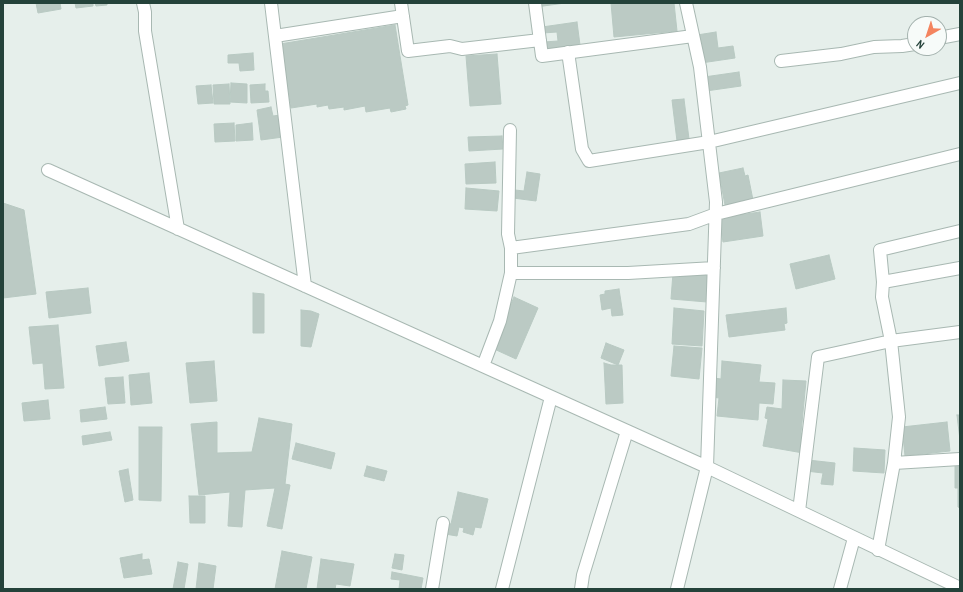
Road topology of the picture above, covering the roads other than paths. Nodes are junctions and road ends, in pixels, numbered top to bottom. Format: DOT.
graph roads {
  1 [pos="143,3"];
  2 [pos="271,3"];
  3 [pos="401,3"];
  4 [pos="535,3"];
  5 [pos="686,3"];
  6 [pos="403,16"];
  7 [pos="960,34"];
  8 [pos="275,36"];
  9 [pos="693,36"];
  10 [pos="947,36"];
  11 [pos="540,40"];
  12 [pos="907,45"];
  13 [pos="568,52"];
  14 [pos="781,61"];
  15 [pos="960,83"];
  16 [pos="510,130"];
  17 [pos="710,142"];
  18 [pos="960,154"];
  19 [pos="48,170"];
  20 [pos="716,214"];
  21 [pos="178,229"];
  22 [pos="960,231"];
  23 [pos="511,248"];
  24 [pos="714,268"];
  25 [pos="960,268"];
  26 [pos="511,273"];
  27 [pos="883,282"];
  28 [pos="305,286"];
  29 [pos="960,332"];
  30 [pos="891,341"];
  31 [pos="483,366"];
  32 [pos="551,397"];
  33 [pos="627,431"];
  34 [pos="960,459"];
  35 [pos="894,463"];
  36 [pos="708,467"];
  37 [pos="799,512"];
  38 [pos="443,523"];
  39 [pos="854,538"];
  40 [pos="878,550"];
  41 [pos="960,588"];
  42 [pos="432,589"];
  43 [pos="502,589"];
  44 [pos="581,589"];
  45 [pos="677,589"];
  46 [pos="840,589"];
  1 -- 21 [label="street"];
  2 -- 8 [label="street"];
  3 -- 6 [label="street"];
  4 -- 11 [label="street"];
  5 -- 9 [label="street"];
  6 -- 8 [label="street"];
  6 -- 11 [label="street"];
  7 -- 10 [label="street"];
  8 -- 28 [label="street"];
  9 -- 13 [label="street"];
  9 -- 17 [label="street"];
  11 -- 13 [label="street"];
  12 -- 14 [label="street"];
  13 -- 17 [label="street"];
  15 -- 17 [label="street"];
  16 -- 23 [label="street"];
  17 -- 20 [label="street"];
  18 -- 20 [label="street"];
  19 -- 21 [label="street"];
  20 -- 23 [label="street"];
  20 -- 24 [label="street"];
  21 -- 28 [label="street"];
  22 -- 27 [label="street"];
  23 -- 26 [label="street"];
  24 -- 26 [label="street"];
  24 -- 36 [label="street"];
  25 -- 27 [label="street"];
  26 -- 31 [label="street"];
  27 -- 30 [label="street"];
  28 -- 31 [label="street"];
  29 -- 30 [label="street"];
  30 -- 35 [label="street"];
  30 -- 37 [label="street"];
  31 -- 32 [label="street"];
  32 -- 33 [label="street"];
  32 -- 43 [label="street"];
  33 -- 36 [label="street"];
  33 -- 44 [label="street"];
  34 -- 35 [label="street"];
  35 -- 40 [label="street"];
  36 -- 37 [label="street"];
  36 -- 45 [label="street"];
  37 -- 39 [label="street"];
  38 -- 42 [label="street"];
  39 -- 40 [label="street"];
  39 -- 46 [label="street"];
  40 -- 41 [label="street"];
}
